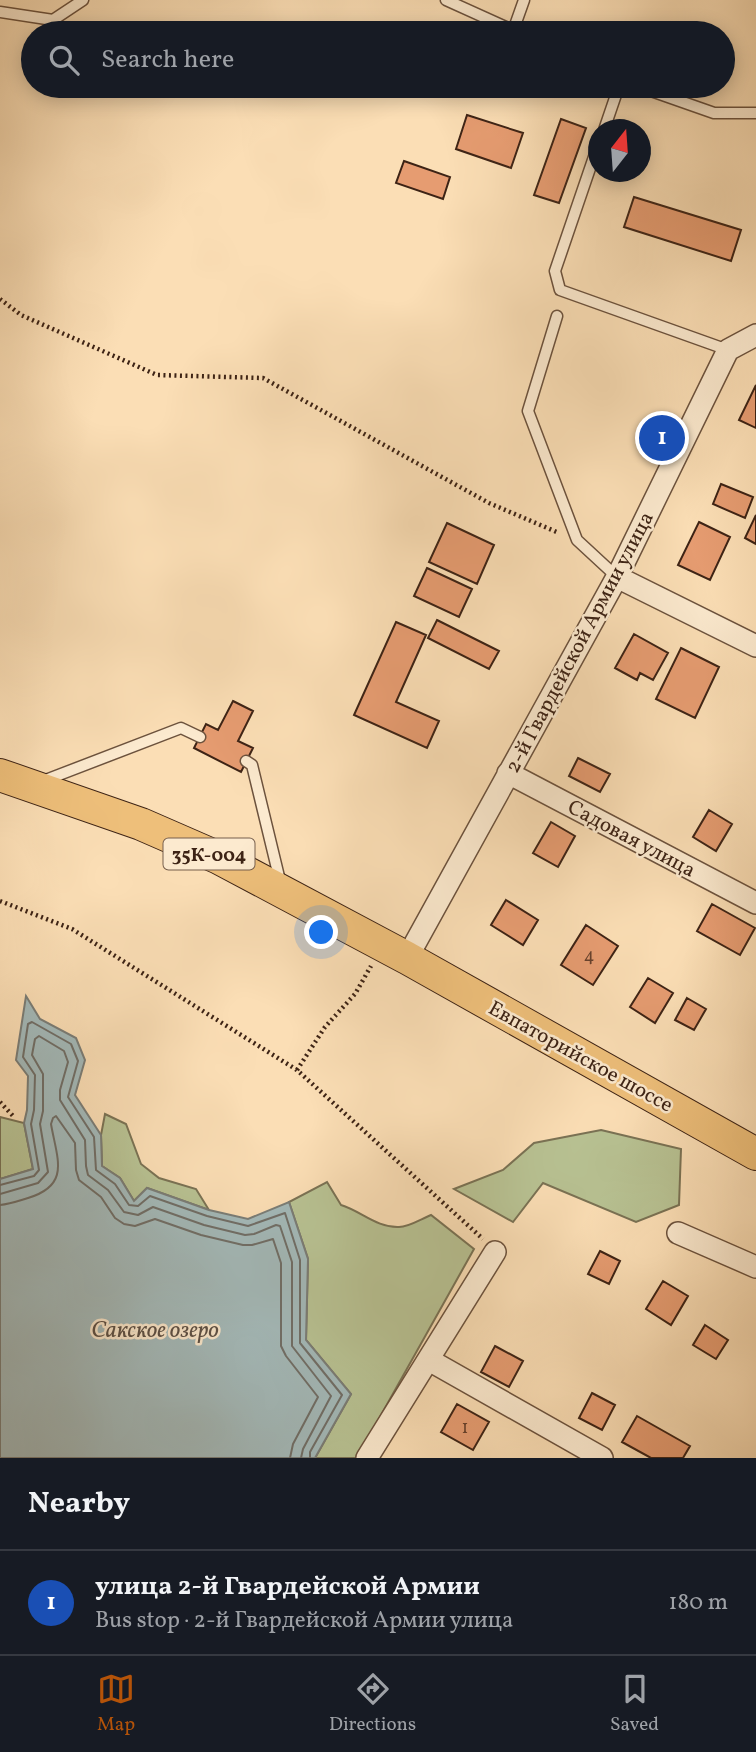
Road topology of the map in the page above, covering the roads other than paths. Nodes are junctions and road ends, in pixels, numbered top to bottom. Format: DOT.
graph roads {
  1 [pos="83,0"];
  2 [pos="446,0"];
  3 [pos="524,0"];
  4 [pos="0,12"];
  5 [pos="492,21"];
  6 [pos="519,21"];
  7 [pos="615,98"];
  8 [pos="671,98"];
  9 [pos="756,113"];
  10 [pos="608,119"];
  11 [pos="588,174"];
  12 [pos="557,316"];
  13 [pos="756,335"];
  14 [pos="728,351"];
  15 [pos="617,577"];
  16 [pos="756,646"];
  17 [pos="200,737"];
  18 [pos="246,761"];
  19 [pos="508,773"];
  20 [pos="0,775"];
  21 [pos="34,785"];
  22 [pos="282,891"];
  23 [pos="756,903"];
  24 [pos="395,952"];
  25 [pos="756,1154"];
  26 [pos="678,1233"];
  27 [pos="495,1252"];
  28 [pos="756,1267"];
  29 [pos="429,1360"];
  30 [pos="367,1458"];
  31 [pos="602,1458"];
  1 -- 4 [label="lane"];
  2 -- 5 [label="lane"];
  3 -- 6 [label="lane"];
  7 -- 10 [label="lane"];
  8 -- 9 [label="lane"];
  11 -- 14 [label="lane"];
  12 -- 15 [label="lane"];
  13 -- 14 [label="street"];
  14 -- 15 [label="street, 2-й Гвардейской Армии улица"];
  15 -- 16 [label="street"];
  15 -- 19 [label="street, 2-й Гвардейской Армии улица"];
  17 -- 21 [label="lane"];
  18 -- 22 [label="lane"];
  19 -- 23 [label="street, Садовая улица"];
  19 -- 24 [label="street, 2-й Гвардейской Армии улица"];
  20 -- 21 [label="main road, 35К-004"];
  21 -- 22 [label="main road, 35К-004"];
  22 -- 24 [label="main road, 35К-004"];
  24 -- 25 [label="main road, Евпаторийское шоссе / 35К-004"];
  26 -- 28 [label="street"];
  27 -- 29 [label="street"];
  29 -- 30 [label="street"];
  29 -- 31 [label="street"];
}
